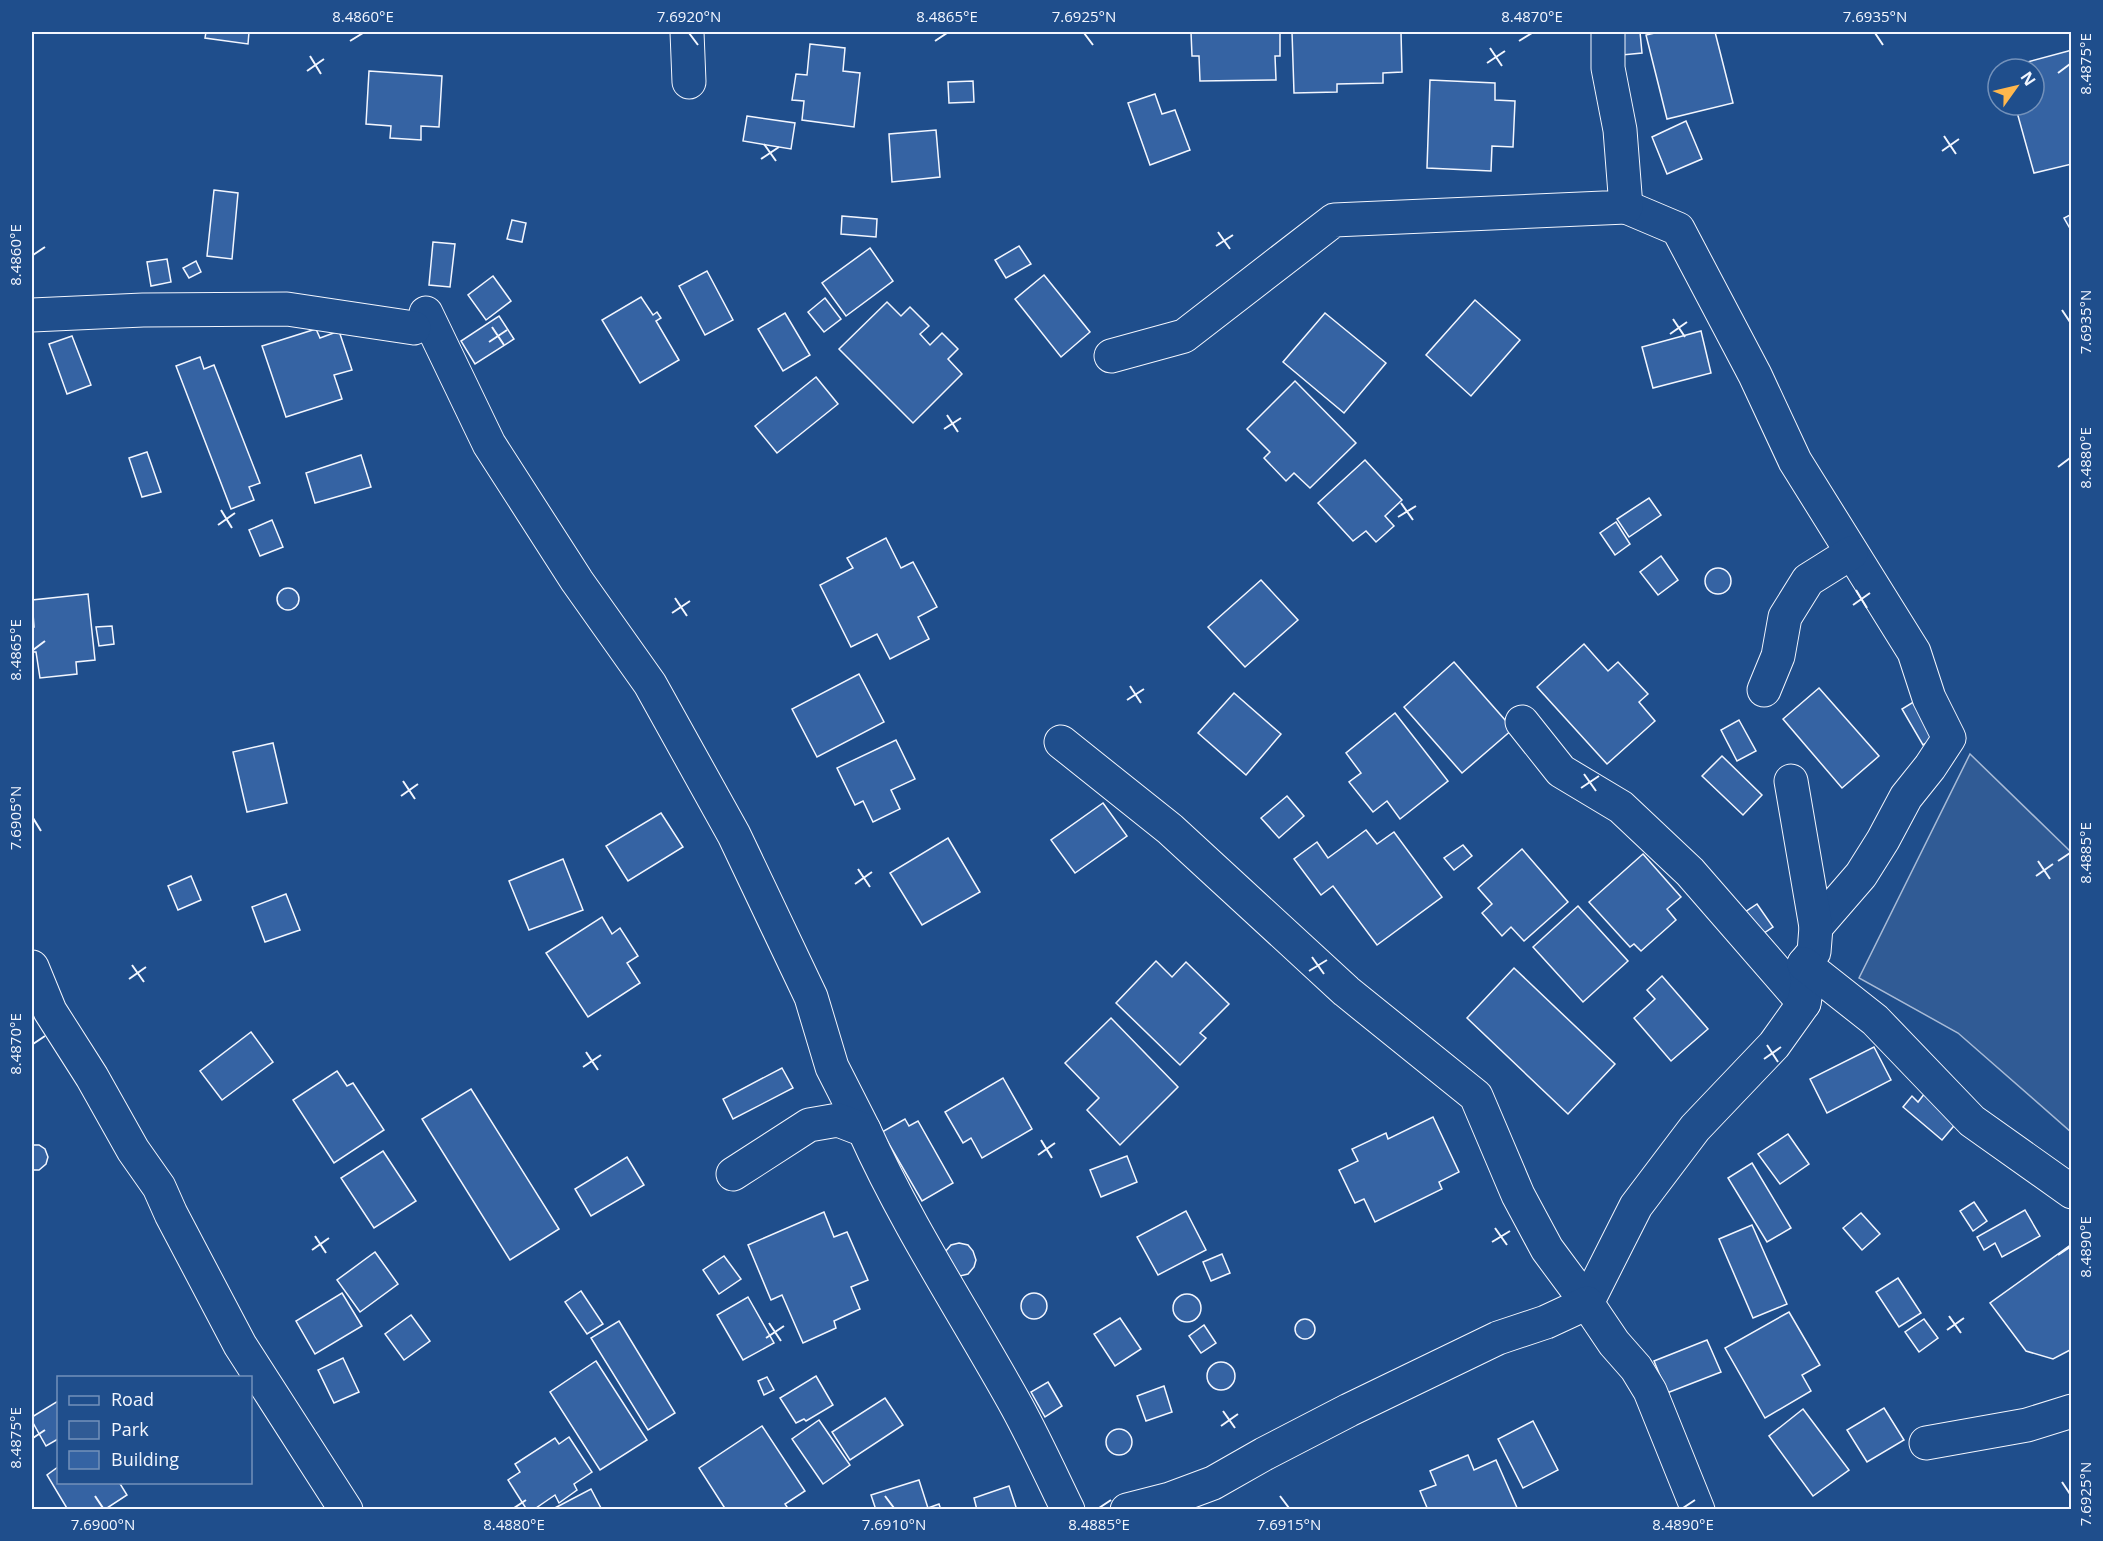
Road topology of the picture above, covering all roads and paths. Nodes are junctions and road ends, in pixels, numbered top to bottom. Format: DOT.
graph roads {
  1 [pos="687,32"];
  2 [pos="1608,32"];
  3 [pos="689,82"];
  4 [pos="1626,207"];
  5 [pos="32,315"];
  6 [pos="1111,356"];
  7 [pos="1851,553"];
  8 [pos="1764,690"];
  9 [pos="1522,722"];
  10 [pos="1061,742"];
  11 [pos="1791,781"];
  12 [pos="1816,927"];
  13 [pos="1804,964"];
  14 [pos="32,967"];
  15 [pos="1804,1003"];
  16 [pos="864,1130"];
  17 [pos="733,1174"];
  18 [pos="2072,1192"];
  19 [pos="1587,1303"];
  20 [pos="2072,1411"];
  21 [pos="1926,1443"];
  22 [pos="345,1509"];
  23 [pos="1068,1509"];
  24 [pos="1127,1509"];
  25 [pos="1698,1509"];
  1 -- 3 [label="street"];
  2 -- 4 [label="street"];
  4 -- 6 [label="street"];
  4 -- 7 [label="street"];
  5 -- 16 [label="street"];
  7 -- 8 [label="street"];
  7 -- 12 [label="street"];
  9 -- 15 [label="street"];
  10 -- 19 [label="street"];
  11 -- 12 [label="street"];
  12 -- 13 [label="street"];
  13 -- 15 [label="street"];
  13 -- 18 [label="street"];
  14 -- 22 [label="street"];
  15 -- 19 [label="street"];
  16 -- 17 [label="street"];
  16 -- 23 [label="street"];
  19 -- 24 [label="street"];
  19 -- 25 [label="street"];
  20 -- 21 [label="street"];
}
